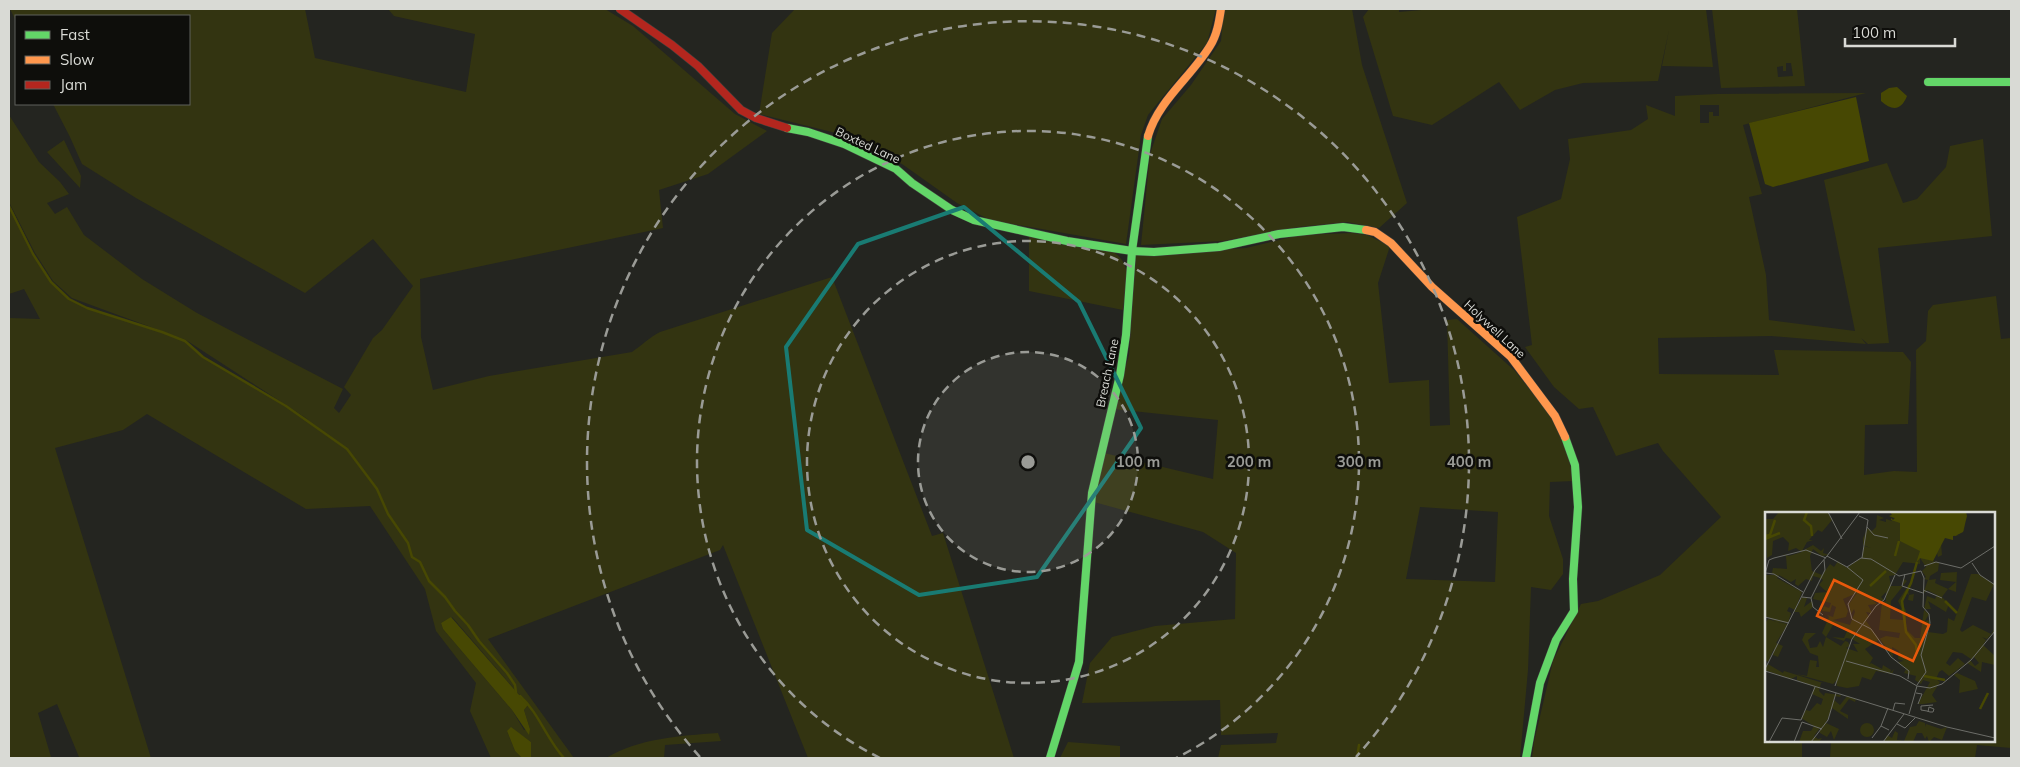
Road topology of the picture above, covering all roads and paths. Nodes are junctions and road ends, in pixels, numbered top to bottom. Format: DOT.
graph roads {
  1 [pos="620,9"];
  2 [pos="1221,9"];
  3 [pos="1928,82"];
  4 [pos="2011,82"];
  5 [pos="1132,251"];
  6 [pos="1050,758"];
  7 [pos="1526,758"];
  1 -- 5 [label="street, Boxted Lane"];
  2 -- 5 [label="street, Breach Lane"];
  3 -- 4 [label="street"];
  5 -- 6 [label="street, Breach Lane"];
  5 -- 7 [label="street, Holywell Lane"];
}
